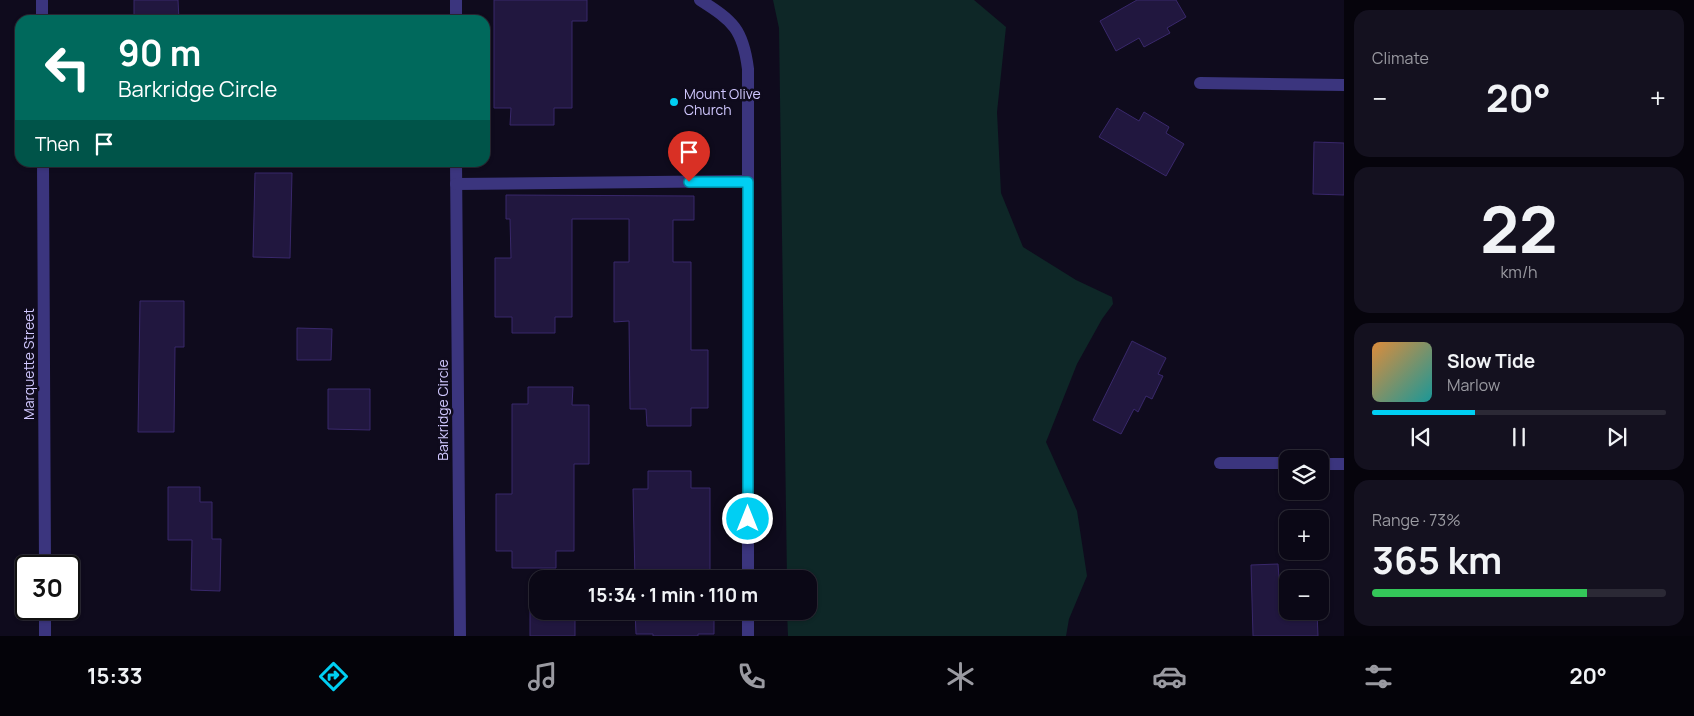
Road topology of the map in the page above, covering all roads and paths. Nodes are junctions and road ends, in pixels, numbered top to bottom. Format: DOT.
graph roads {
  1 [pos="42,0"];
  2 [pos="456,0"];
  3 [pos="700,0"];
  4 [pos="42,15"];
  5 [pos="456,15"];
  6 [pos="1200,83"];
  7 [pos="1344,84"];
  8 [pos="43,167"];
  9 [pos="456,167"];
  10 [pos="748,182"];
  11 [pos="456,184"];
  12 [pos="1220,463"];
  13 [pos="1279,463"];
  14 [pos="1329,464"];
  15 [pos="1344,464"];
  16 [pos="45,555"];
  17 [pos="748,570"];
  18 [pos="45,620"];
  19 [pos="748,620"];
  20 [pos="45,636"];
  21 [pos="460,636"];
  22 [pos="748,636"];
  1 -- 4 [label="street"];
  2 -- 5 [label="street"];
  3 -- 10 [label="street"];
  6 -- 7 [label="street"];
  8 -- 16 [label="street, Marquette Street"];
  9 -- 11 [label="street, Barkridge Circle"];
  10 -- 11 [label="street"];
  10 -- 17 [label="street"];
  11 -- 21 [label="street, Barkridge Circle"];
  12 -- 13 [label="street"];
  14 -- 15 [label="street"];
  18 -- 20 [label="street"];
  19 -- 22 [label="street"];
}
